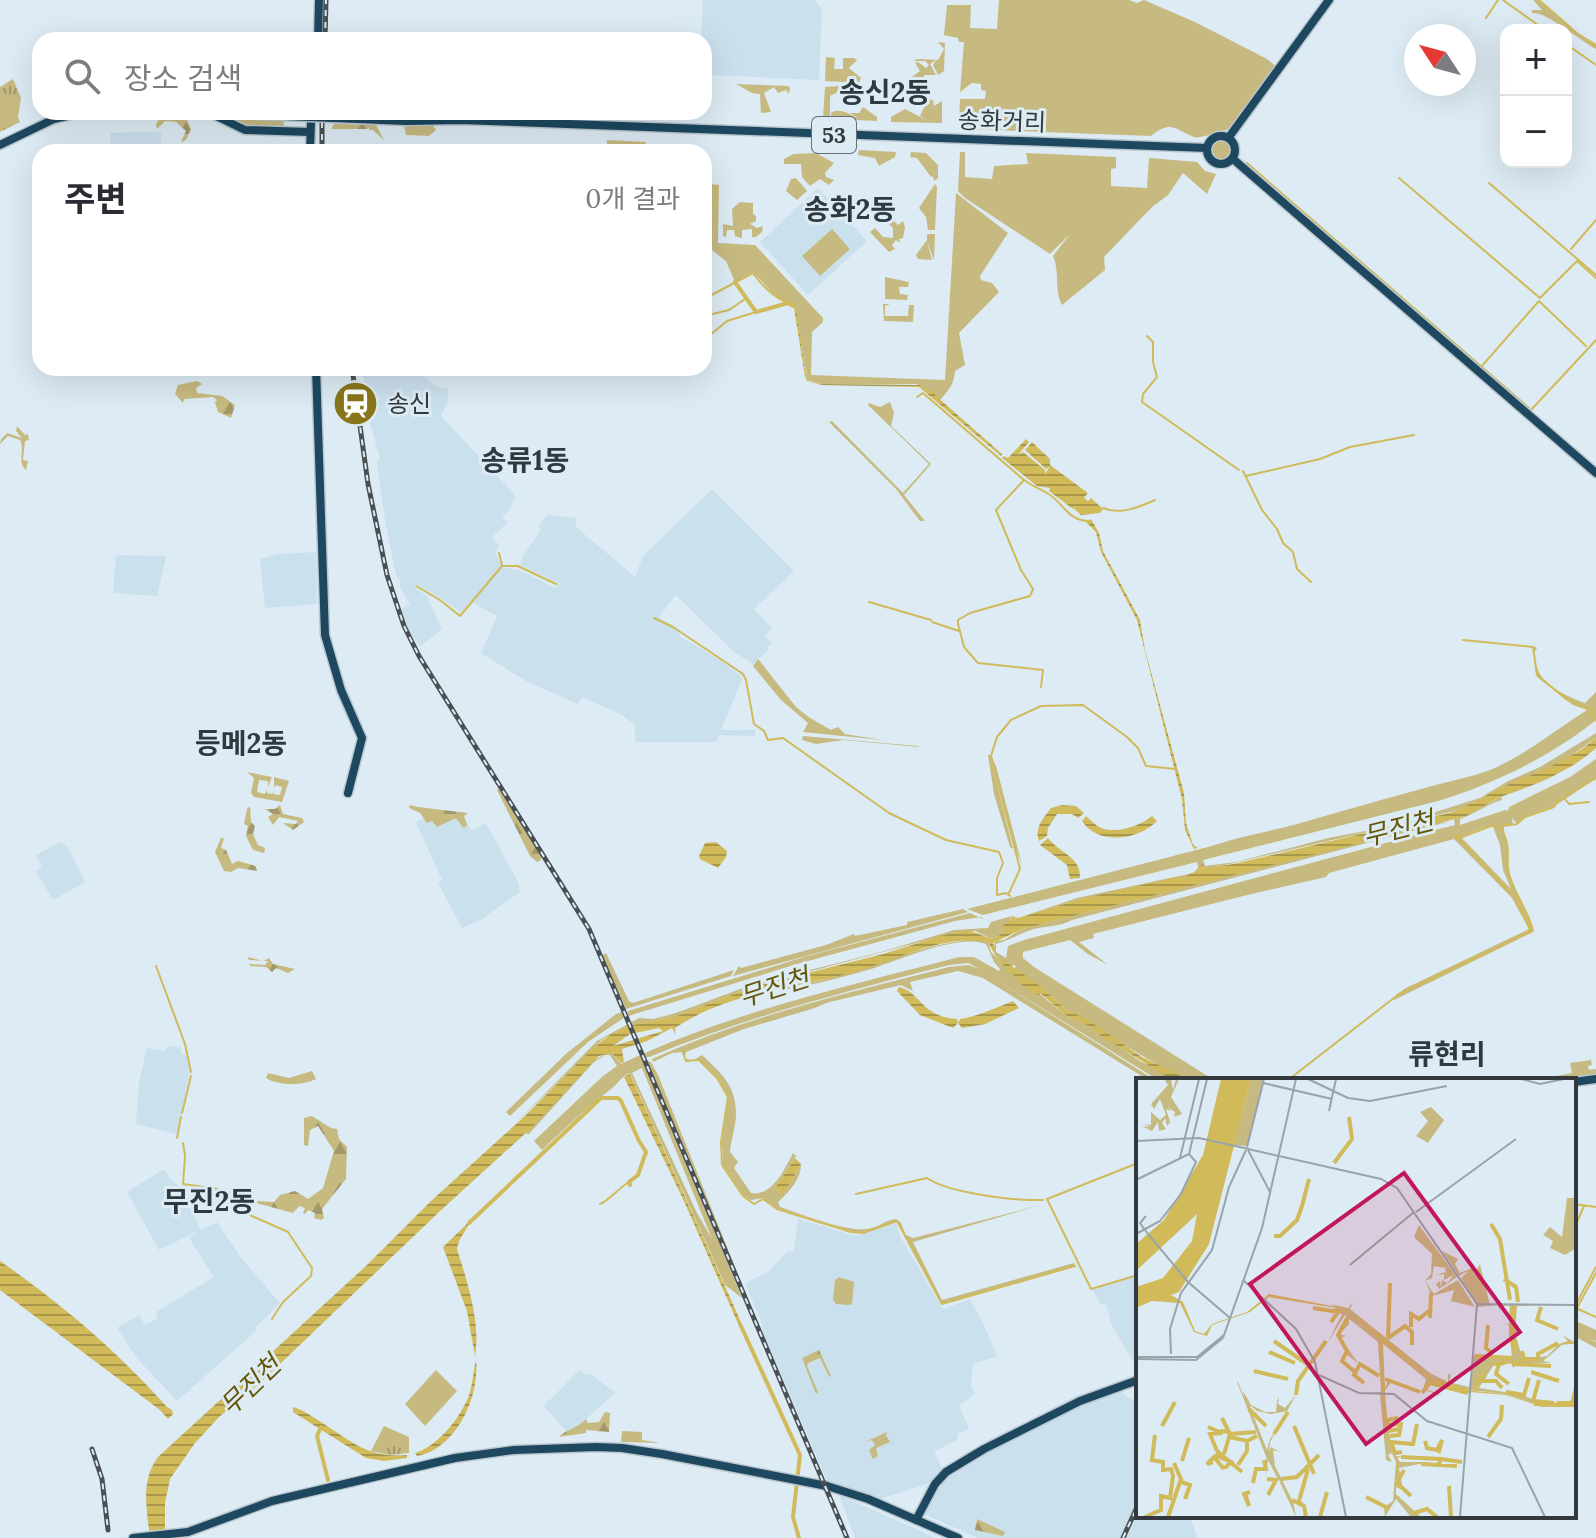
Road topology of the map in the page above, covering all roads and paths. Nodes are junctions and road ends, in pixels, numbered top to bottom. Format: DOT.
graph roads {
  1 [pos="319,0"];
  2 [pos="1329,0"];
  3 [pos="318,32"];
  4 [pos="47,120"];
  5 [pos="52,120"];
  6 [pos="221,120"];
  7 [pos="228,120"];
  8 [pos="461,120"];
  9 [pos="311,121"];
  10 [pos="228,124"];
  11 [pos="310,132"];
  12 [pos="1229,137"];
  13 [pos="0,142"];
  14 [pos="310,144"];
  15 [pos="1207,148"];
  16 [pos="1233,159"];
  17 [pos="316,376"];
  18 [pos="1596,473"];
  19 [pos="348,793"];
  20 [pos="1596,1079"];
  21 [pos="1576,1082"];
  22 [pos="1136,1381"];
  23 [pos="916,1520"];
  24 [pos="145,1537"];
  25 [pos="133,1538"];
  26 [pos="958,1538"];
  1 -- 3 [label="main road"];
  2 -- 12 [label="main road, 53"];
  4 -- 13 [label="main road"];
  5 -- 13 [label="main road"];
  6 -- 10 [label="main road"];
  7 -- 10 [label="main road"];
  8 -- 15 [label="main road, 송화거리 / 53"];
  9 -- 11 [label="main road"];
  10 -- 11 [label="main road"];
  11 -- 14 [label="main road"];
  12 -- 15 [label="main road, 53"];
  12 -- 16 [label="main road"];
  15 -- 16 [label="main road, 53"];
  16 -- 18 [label="main road"];
  17 -- 19 [label="main road"];
  20 -- 21 [label="main road"];
  22 -- 23 [label="main road"];
  23 -- 24 [label="main road"];
  23 -- 26 [label="main road"];
  24 -- 25 [label="main road"];
}
